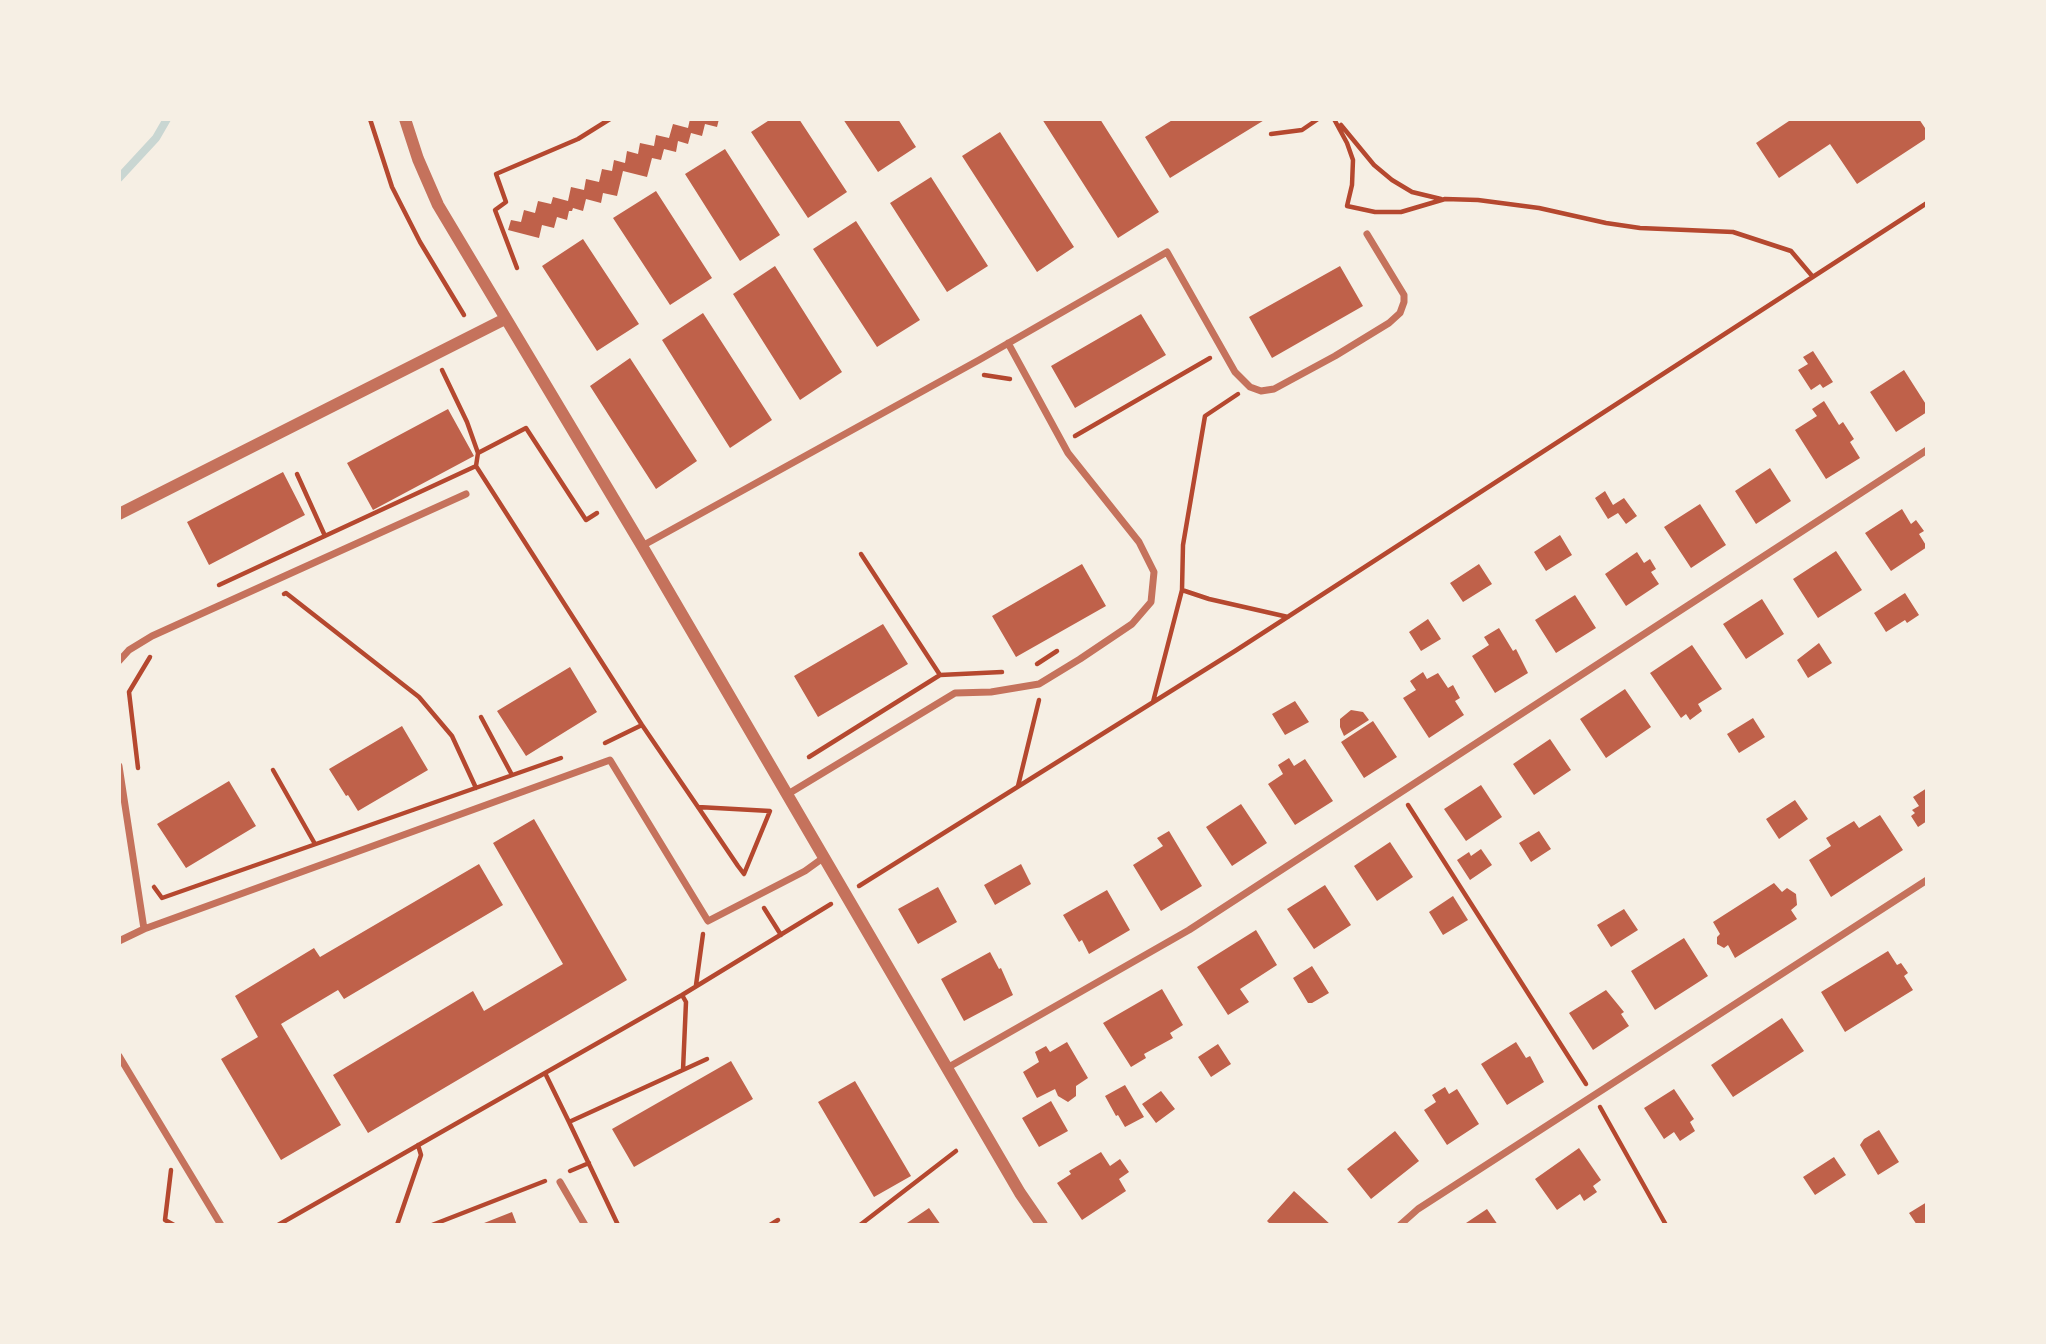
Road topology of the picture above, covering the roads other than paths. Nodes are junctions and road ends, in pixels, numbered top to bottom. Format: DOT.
graph roads {
  1 [pos="405,119"];
  2 [pos="1367,234"];
  3 [pos="505,319"];
  4 [pos="1008,343"];
  5 [pos="1927,450"];
  6 [pos="466,494"];
  7 [pos="119,514"];
  8 [pos="642,546"];
  9 [pos="119,661"];
  10 [pos="119,766"];
  11 [pos="788,794"];
  12 [pos="824,858"];
  13 [pos="1927,880"];
  14 [pos="144,929"];
  15 [pos="119,941"];
  16 [pos="119,1056"];
  17 [pos="947,1068"];
  18 [pos="560,1182"];
  19 [pos="221,1225"];
  20 [pos="584,1225"];
  21 [pos="1042,1225"];
  22 [pos="1400,1225"];
  1 -- 3 [label="street"];
  2 -- 4 [label="street"];
  3 -- 7 [label="street"];
  3 -- 8 [label="street"];
  4 -- 8 [label="street"];
  4 -- 11 [label="street"];
  5 -- 17 [label="street"];
  6 -- 9 [label="street"];
  8 -- 11 [label="street"];
  10 -- 14 [label="street"];
  11 -- 12 [label="street"];
  12 -- 14 [label="street"];
  12 -- 17 [label="street"];
  13 -- 22 [label="street"];
  14 -- 15 [label="street"];
  16 -- 19 [label="street"];
  17 -- 21 [label="street"];
  18 -- 20 [label="street"];
}
